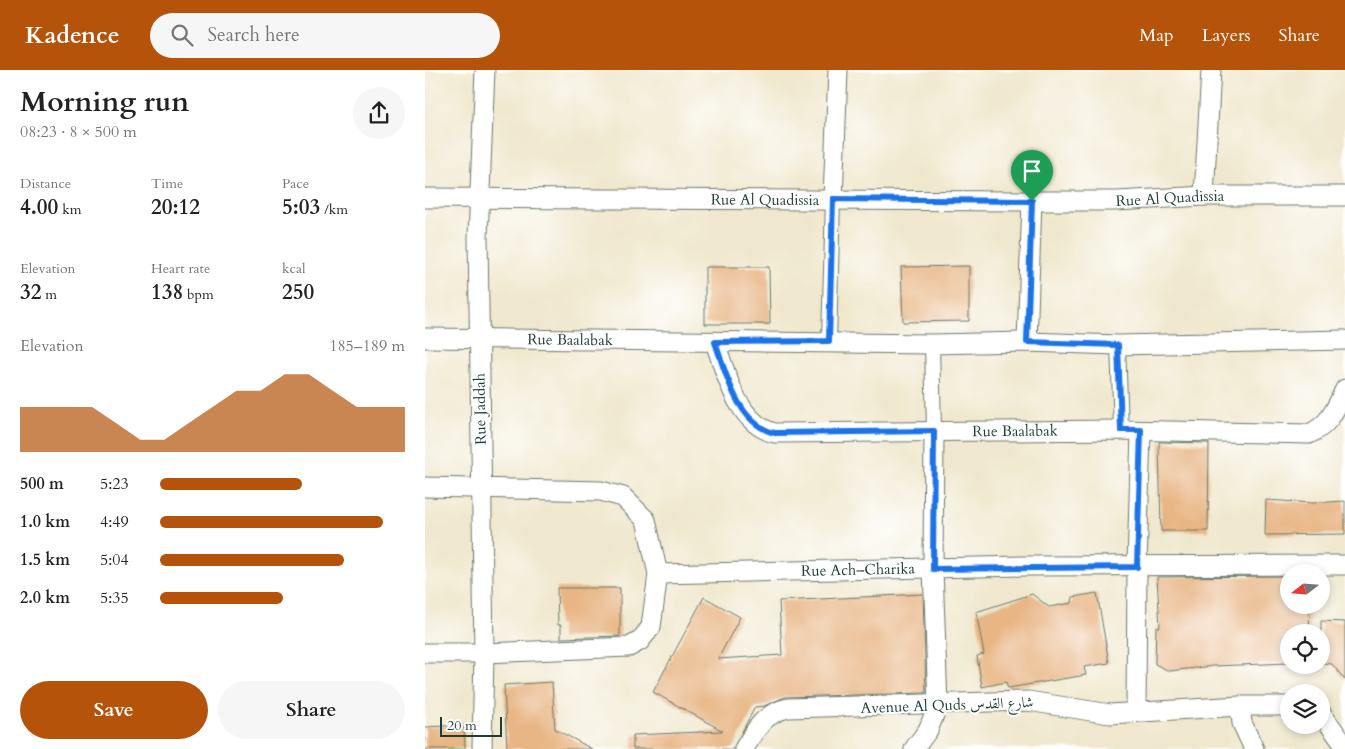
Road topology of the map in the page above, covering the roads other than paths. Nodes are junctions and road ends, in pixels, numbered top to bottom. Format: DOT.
graph roads {
  1 [pos="485,70"];
  2 [pos="838,70"];
  3 [pos="1211,70"];
  4 [pos="1204,196"];
  5 [pos="1345,196"];
  6 [pos="425,198"];
  7 [pos="480,198"];
  8 [pos="833,199"];
  9 [pos="1032,201"];
  10 [pos="425,338"];
  11 [pos="480,338"];
  12 [pos="1345,340"];
  13 [pos="829,341"];
  14 [pos="715,342"];
  15 [pos="1027,342"];
  16 [pos="932,344"];
  17 [pos="1118,345"];
  18 [pos="1345,389"];
  19 [pos="1121,430"];
  20 [pos="1141,430"];
  21 [pos="934,431"];
  22 [pos="425,487"];
  23 [pos="481,488"];
  24 [pos="1345,565"];
  25 [pos="1137,567"];
  26 [pos="933,569"];
  27 [pos="657,574"];
  28 [pos="425,653"];
  29 [pos="484,653"];
  30 [pos="938,705"];
  31 [pos="1240,706"];
  32 [pos="1280,706"];
  33 [pos="1136,712"];
  34 [pos="1330,726"];
  35 [pos="1345,746"];
  36 [pos="482,749"];
  37 [pos="744,749"];
  38 [pos="914,749"];
  39 [pos="1255,749"];
  1 -- 7 [label="street, Rue Jaddah"];
  2 -- 8 [label="street"];
  3 -- 4 [label="street"];
  4 -- 5 [label="street, Rue Al Quadissia"];
  4 -- 9 [label="street, Rue Al Quadissia"];
  6 -- 7 [label="street, Rue Al Quadissia"];
  7 -- 8 [label="street, Rue Al Quadissia"];
  7 -- 11 [label="street, Rue Jaddah"];
  8 -- 9 [label="street, Rue Al Quadissia"];
  8 -- 13 [label="street"];
  9 -- 15 [label="street"];
  10 -- 11 [label="street, Rue Baalabak"];
  11 -- 14 [label="street, Rue Baalabak"];
  11 -- 23 [label="street, Rue Jaddah"];
  12 -- 17 [label="street, Rue Baalabak"];
  13 -- 14 [label="street, Rue Baalabak"];
  13 -- 16 [label="street, Rue Baalabak"];
  14 -- 21 [label="street, Rue Baalabak"];
  15 -- 16 [label="street, Rue Baalabak"];
  15 -- 17 [label="street, Rue Baalabak"];
  16 -- 21 [label="street"];
  17 -- 19 [label="street"];
  18 -- 20 [label="street, Rue Baalabak"];
  19 -- 20 [label="street, Rue Baalabak"];
  19 -- 21 [label="street, Rue Baalabak"];
  20 -- 25 [label="street"];
  21 -- 26 [label="street"];
  22 -- 23 [label="street"];
  23 -- 27 [label="street"];
  23 -- 29 [label="street, Rue Jaddah"];
  24 -- 25 [label="street, Rue Ach–Charika"];
  25 -- 26 [label="street, Rue Ach–Charika"];
  25 -- 33 [label="street"];
  26 -- 27 [label="street, Rue Ach–Charika"];
  26 -- 30 [label="street"];
  27 -- 29 [label="street"];
  28 -- 29 [label="street"];
  29 -- 36 [label="street, Rue Jaddah"];
  30 -- 33 [label="street, Avenue Al Quds شارع القدس"];
  30 -- 37 [label="street, Avenue Al Quds شارع القدس"];
  30 -- 38 [label="street"];
  31 -- 32 [label="street, Avenue Al Quds شارع القدس"];
  31 -- 33 [label="street, Avenue Al Quds شارع القدس"];
  31 -- 39 [label="street"];
  34 -- 35 [label="street"];
}
